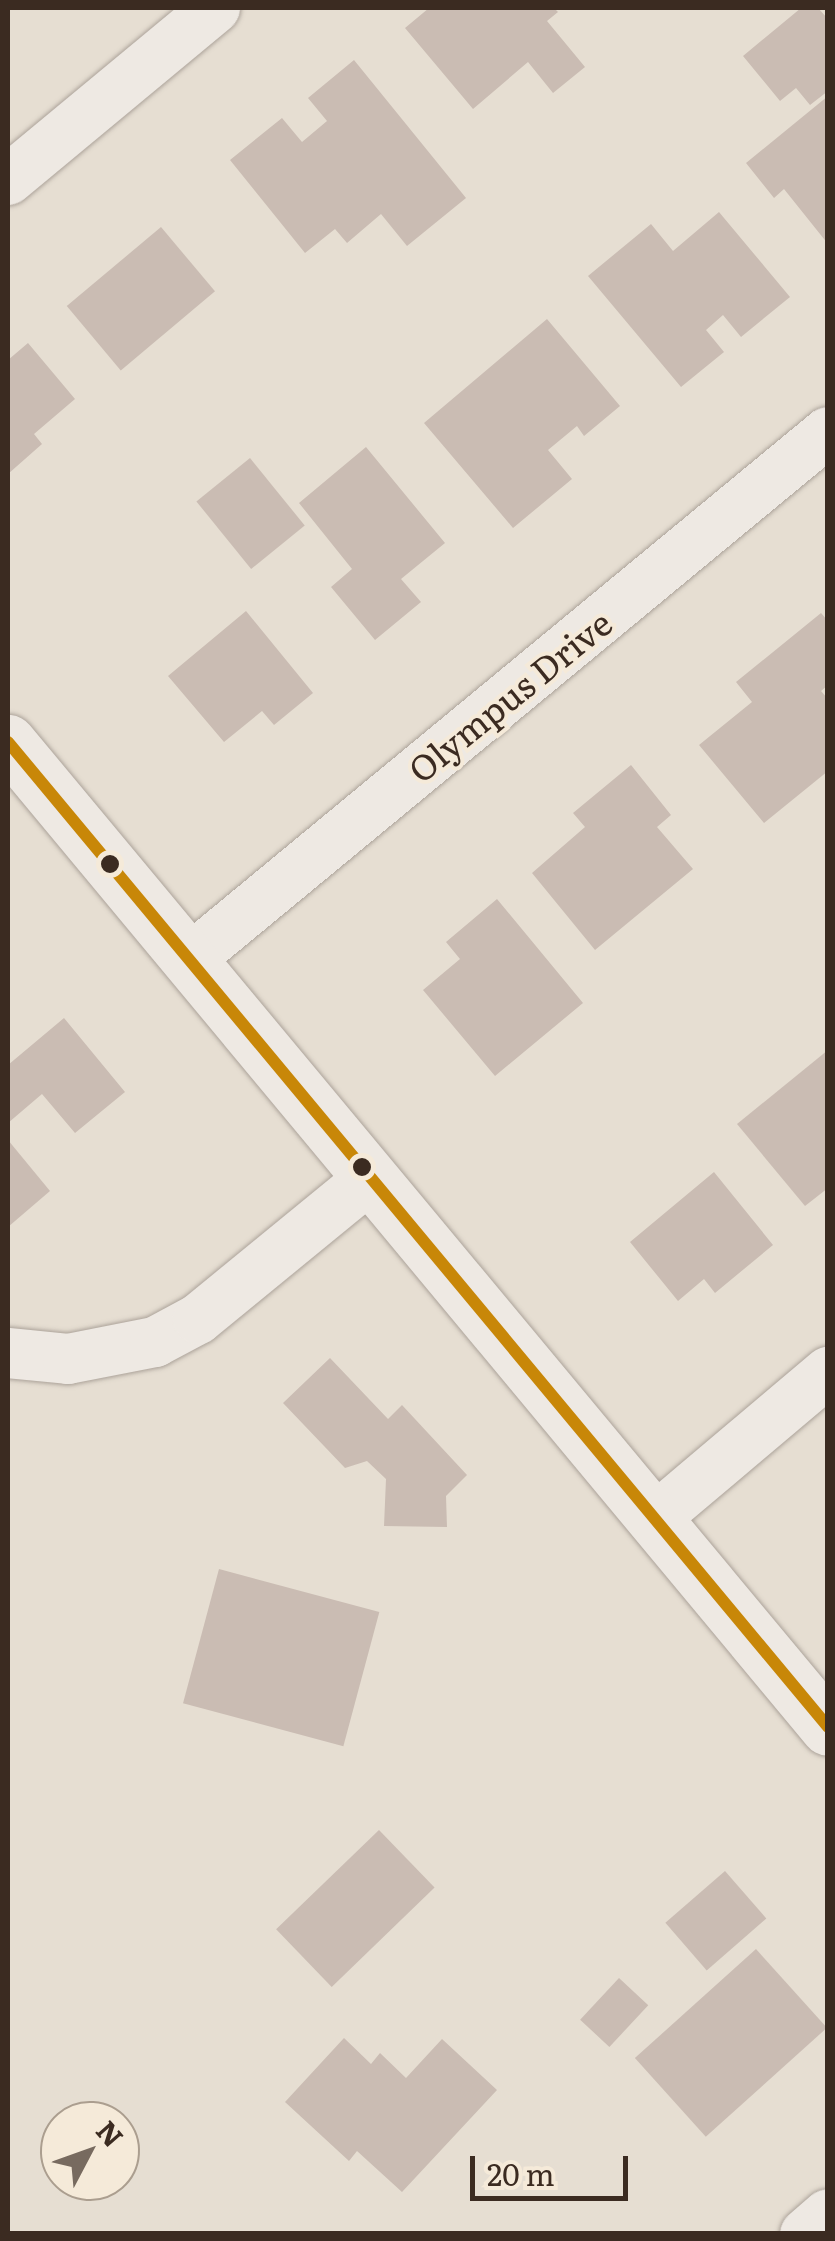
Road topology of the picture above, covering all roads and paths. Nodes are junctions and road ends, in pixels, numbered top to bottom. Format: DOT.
graph roads {
  1 [pos="215,8"];
  2 [pos="8,180"];
  3 [pos="828,432"];
  4 [pos="8,742"];
  5 [pos="190,958"];
  6 [pos="369,1179"];
  7 [pos="8,1353"];
  8 [pos="828,1372"];
  9 [pos="654,1519"];
  10 [pos="828,1728"];
  11 [pos="828,2214"];
  12 [pos="806,2234"];
  1 -- 2 [label="street"];
  3 -- 5 [label="street, Olympus Drive"];
  4 -- 5 [label="main road"];
  5 -- 6 [label="main road"];
  6 -- 7 [label="street"];
  6 -- 9 [label="main road"];
  8 -- 9 [label="street"];
  9 -- 10 [label="main road"];
  11 -- 12 [label="street"];
}
